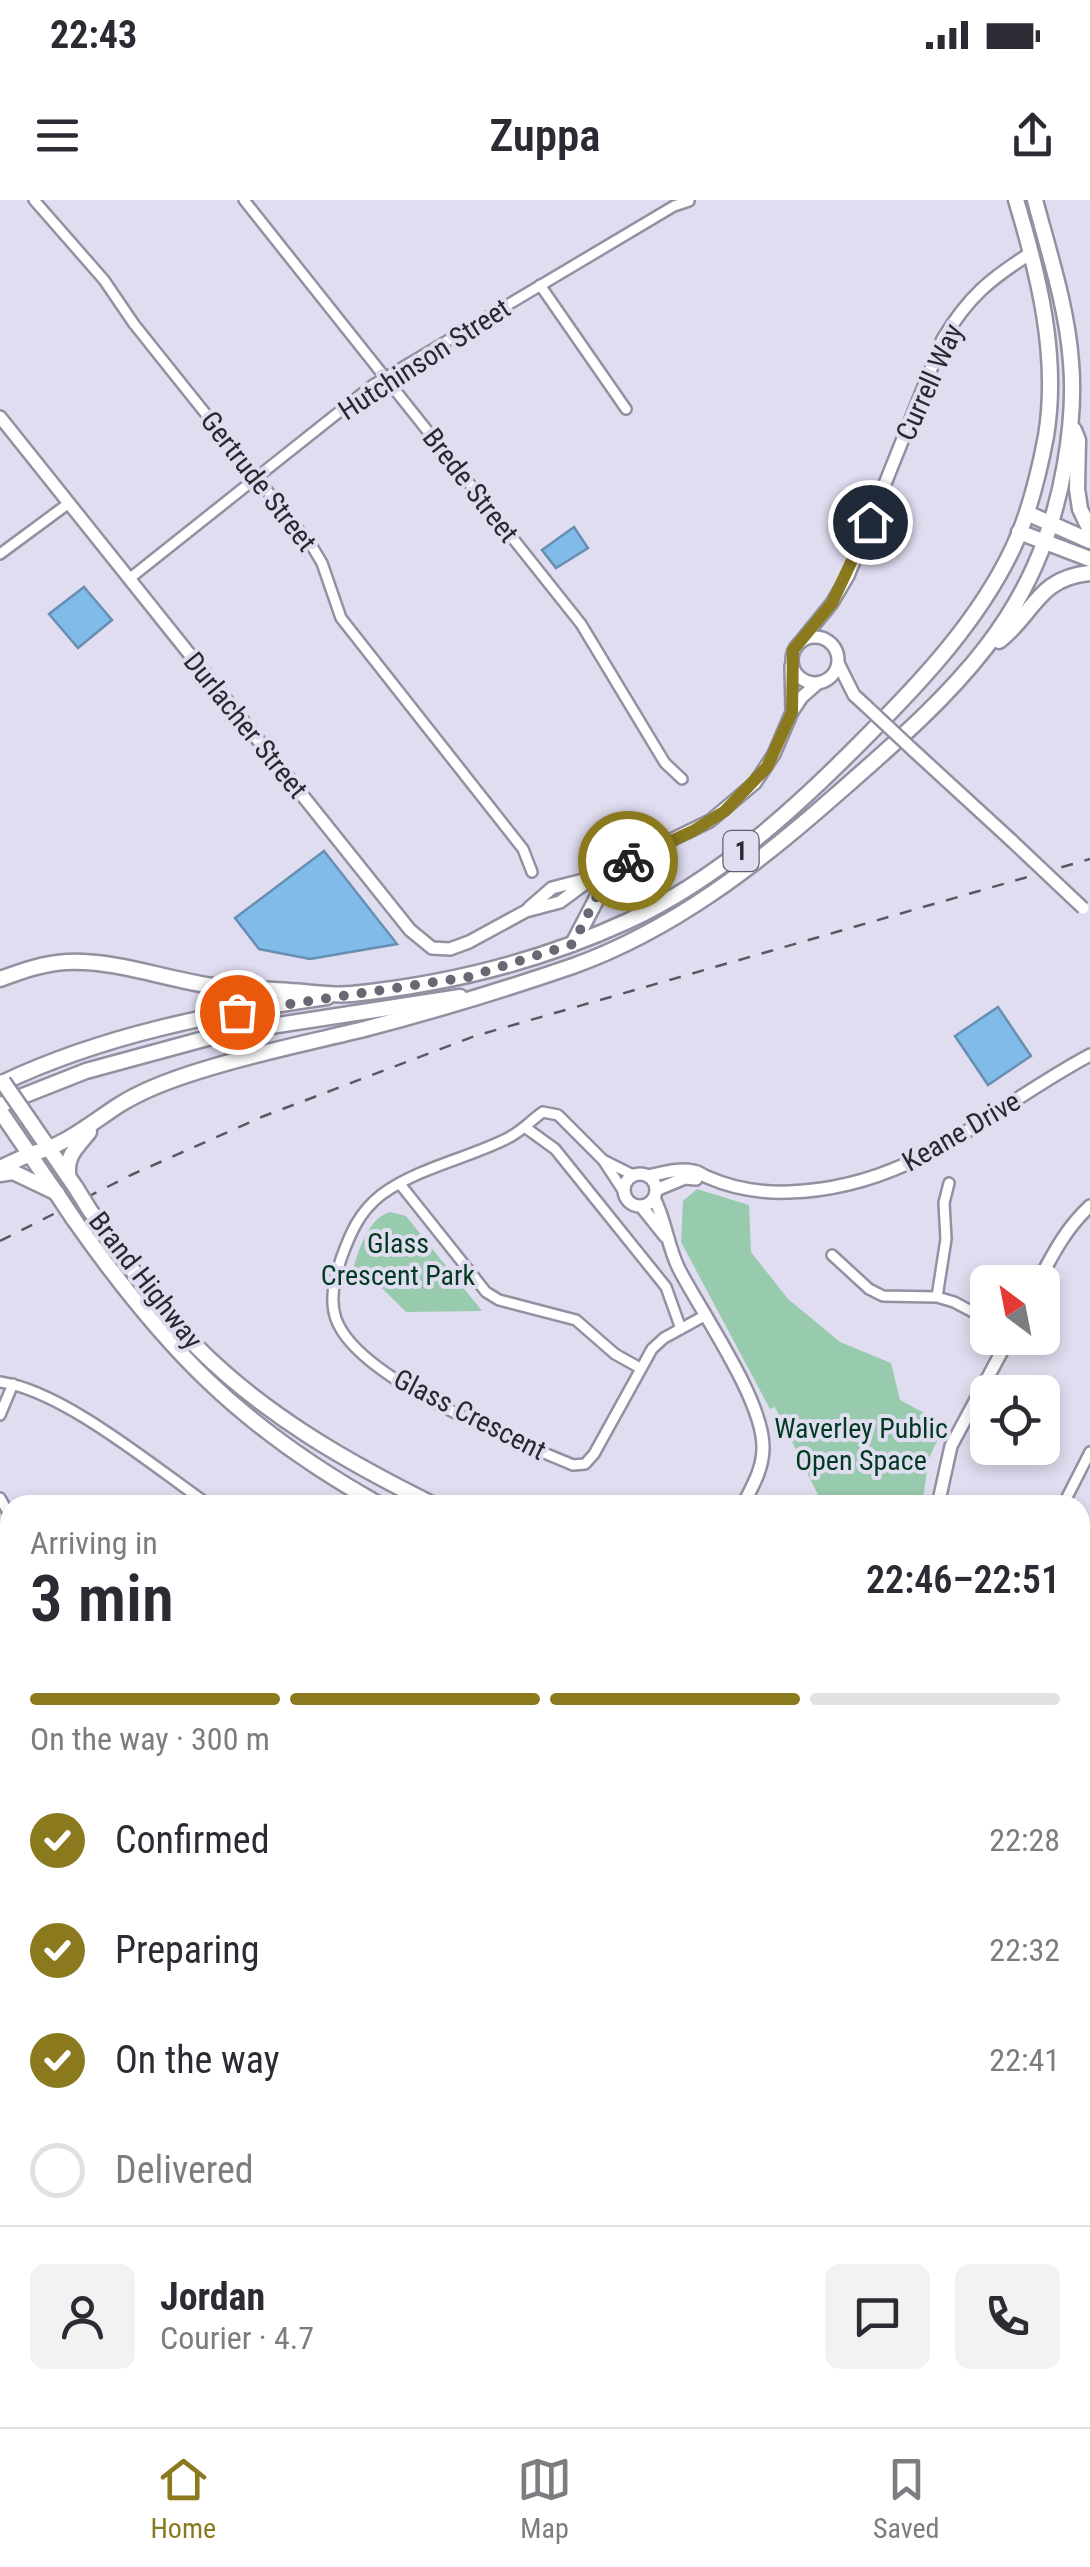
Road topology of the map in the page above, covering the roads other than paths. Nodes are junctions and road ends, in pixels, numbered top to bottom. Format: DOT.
graph roads {
  1 [pos="34,200"];
  2 [pos="244,200"];
  3 [pos="1016,200"];
  4 [pos="1035,200"];
  5 [pos="689,201"];
  6 [pos="1031,253"];
  7 [pos="540,286"];
  8 [pos="386,378"];
  9 [pos="626,409"];
  10 [pos="0,417"];
  11 [pos="1072,424"];
  12 [pos="256,478"];
  13 [pos="69,502"];
  14 [pos="1026,513"];
  15 [pos="1052,524"];
  16 [pos="1090,530"];
  17 [pos="1020,532"];
  18 [pos="1090,541"];
  19 [pos="1045,542"];
  20 [pos="0,554"];
  21 [pos="1090,559"];
  22 [pos="1090,573"];
  23 [pos="129,578"];
  24 [pos="802,640"];
  25 [pos="983,654"];
  26 [pos="838,663"];
  27 [pos="791,664"];
  28 [pos="820,683"];
  29 [pos="854,695"];
  30 [pos="792,712"];
  31 [pos="682,779"];
  32 [pos="532,872"];
  33 [pos="597,876"];
  34 [pos="1086,911"];
  35 [pos="573,944"];
  36 [pos="0,979"];
  37 [pos="485,992"];
  38 [pos="346,994"];
  39 [pos="1090,1055"];
  40 [pos="0,1080"];
  41 [pos="0,1108"];
  42 [pos="97,1122"];
  43 [pos="526,1128"];
  44 [pos="50,1149"];
  45 [pos="30,1154"];
  46 [pos="603,1160"];
  47 [pos="0,1171"];
  48 [pos="633,1175"];
  49 [pos="648,1176"];
  50 [pos="705,1177"];
  51 [pos="72,1183"];
  52 [pos="949,1183"];
  53 [pos="400,1184"];
  54 [pos="624,1192"];
  55 [pos="655,1194"];
  56 [pos="58,1195"];
  57 [pos="640,1206"];
  58 [pos="1090,1206"];
  59 [pos="665,1236"];
  60 [pos="832,1255"];
  61 [pos="1048,1265"];
  62 [pos="937,1297"];
  63 [pos="970,1310"];
  64 [pos="706,1315"];
  65 [pos="681,1329"];
  66 [pos="1000,1355"];
  67 [pos="640,1368"];
  68 [pos="0,1382"];
  69 [pos="13,1384"];
  70 [pos="0,1416"];
  71 [pos="1090,1452"];
  72 [pos="195,1495"];
  73 [pos="362,1495"];
  74 [pos="415,1495"];
  75 [pos="747,1495"];
  76 [pos="940,1495"];
  77 [pos="1068,1495"];
  1 -- 12 [label="street, Gertrude Street"];
  2 -- 8 [label="street, Brede Street"];
  3 -- 6 [label="main road, 1"];
  4 -- 11 [label="main road, 1"];
  5 -- 7 [label="street, Hutchinson Street"];
  6 -- 14 [label="main road, 1"];
  6 -- 24 [label="street, Currell Way"];
  7 -- 8 [label="street, Hutchinson Street"];
  7 -- 9 [label="street"];
  8 -- 12 [label="street, Hutchinson Street"];
  8 -- 31 [label="street, Brede Street"];
  10 -- 13 [label="street, Durlacher Street"];
  11 -- 15 [label="main road, 1"];
  11 -- 16 [label="main road"];
  12 -- 23 [label="street, Hutchinson Street"];
  12 -- 32 [label="street, Gertrude Street"];
  13 -- 20 [label="street"];
  13 -- 23 [label="street, Durlacher Street"];
  14 -- 15 [label="main road"];
  14 -- 17 [label="main road, 1"];
  15 -- 18 [label="main road"];
  15 -- 19 [label="main road, 1"];
  17 -- 19 [label="main road"];
  17 -- 35 [label="main road, 1"];
  19 -- 21 [label="main road"];
  19 -- 25 [label="main road, 1"];
  22 -- 25 [label="main road"];
  23 -- 33 [label="street, Durlacher Street"];
  24 -- 26 [label="street"];
  24 -- 27 [label="street"];
  25 -- 37 [label="main road, 1"];
  26 -- 28 [label="street"];
  26 -- 29 [label="street"];
  27 -- 28 [label="street"];
  27 -- 30 [label="street, Durlacher Street"];
  28 -- 29 [label="street"];
  28 -- 30 [label="street, Durlacher Street"];
  29 -- 34 [label="street, bridge"];
  30 -- 33 [label="street, Durlacher Street"];
  33 -- 35 [label="main road"];
  35 -- 38 [label="main road, 1"];
  36 -- 38 [label="main road, 1"];
  37 -- 41 [label="main road"];
  37 -- 42 [label="main road, 1"];
  38 -- 40 [label="main road"];
  39 -- 50 [label="street, Keane Drive"];
  40 -- 44 [label="main road, Brand Highway, bridge"];
  41 -- 45 [label="main road, Brand Highway"];
  42 -- 44 [label="main road, 1"];
  42 -- 51 [label="main road, 1"];
  43 -- 46 [label="street, Glass Crescent"];
  43 -- 53 [label="street, Glass Crescent"];
  43 -- 65 [label="street"];
  44 -- 45 [label="main road"];
  44 -- 51 [label="main road, Brand Highway"];
  45 -- 47 [label="main road"];
  45 -- 56 [label="main road, Brand Highway"];
  46 -- 48 [label="street"];
  46 -- 54 [label="street"];
  47 -- 56 [label="main road"];
  48 -- 49 [label="street"];
  48 -- 54 [label="street"];
  49 -- 50 [label="street, Keane Drive"];
  49 -- 55 [label="street"];
  50 -- 55 [label="street, Keane Drive"];
  51 -- 74 [label="main road, Brand Highway, bridge"];
  52 -- 62 [label="street"];
  53 -- 67 [label="street"];
  53 -- 67 [label="street, Glass Crescent"];
  54 -- 57 [label="street"];
  55 -- 57 [label="street"];
  55 -- 59 [label="street"];
  56 -- 73 [label="main road, Brand Highway, bridge"];
  57 -- 59 [label="street"];
  58 -- 61 [label="street"];
  59 -- 64 [label="street"];
  60 -- 62 [label="street"];
  62 -- 63 [label="street"];
  64 -- 65 [label="street, Glass Crescent"];
  64 -- 75 [label="street"];
  65 -- 67 [label="street, Glass Crescent"];
  66 -- 76 [label="street"];
  68 -- 69 [label="street"];
  69 -- 70 [label="street"];
  69 -- 72 [label="street"];
  71 -- 77 [label="street"];
}
